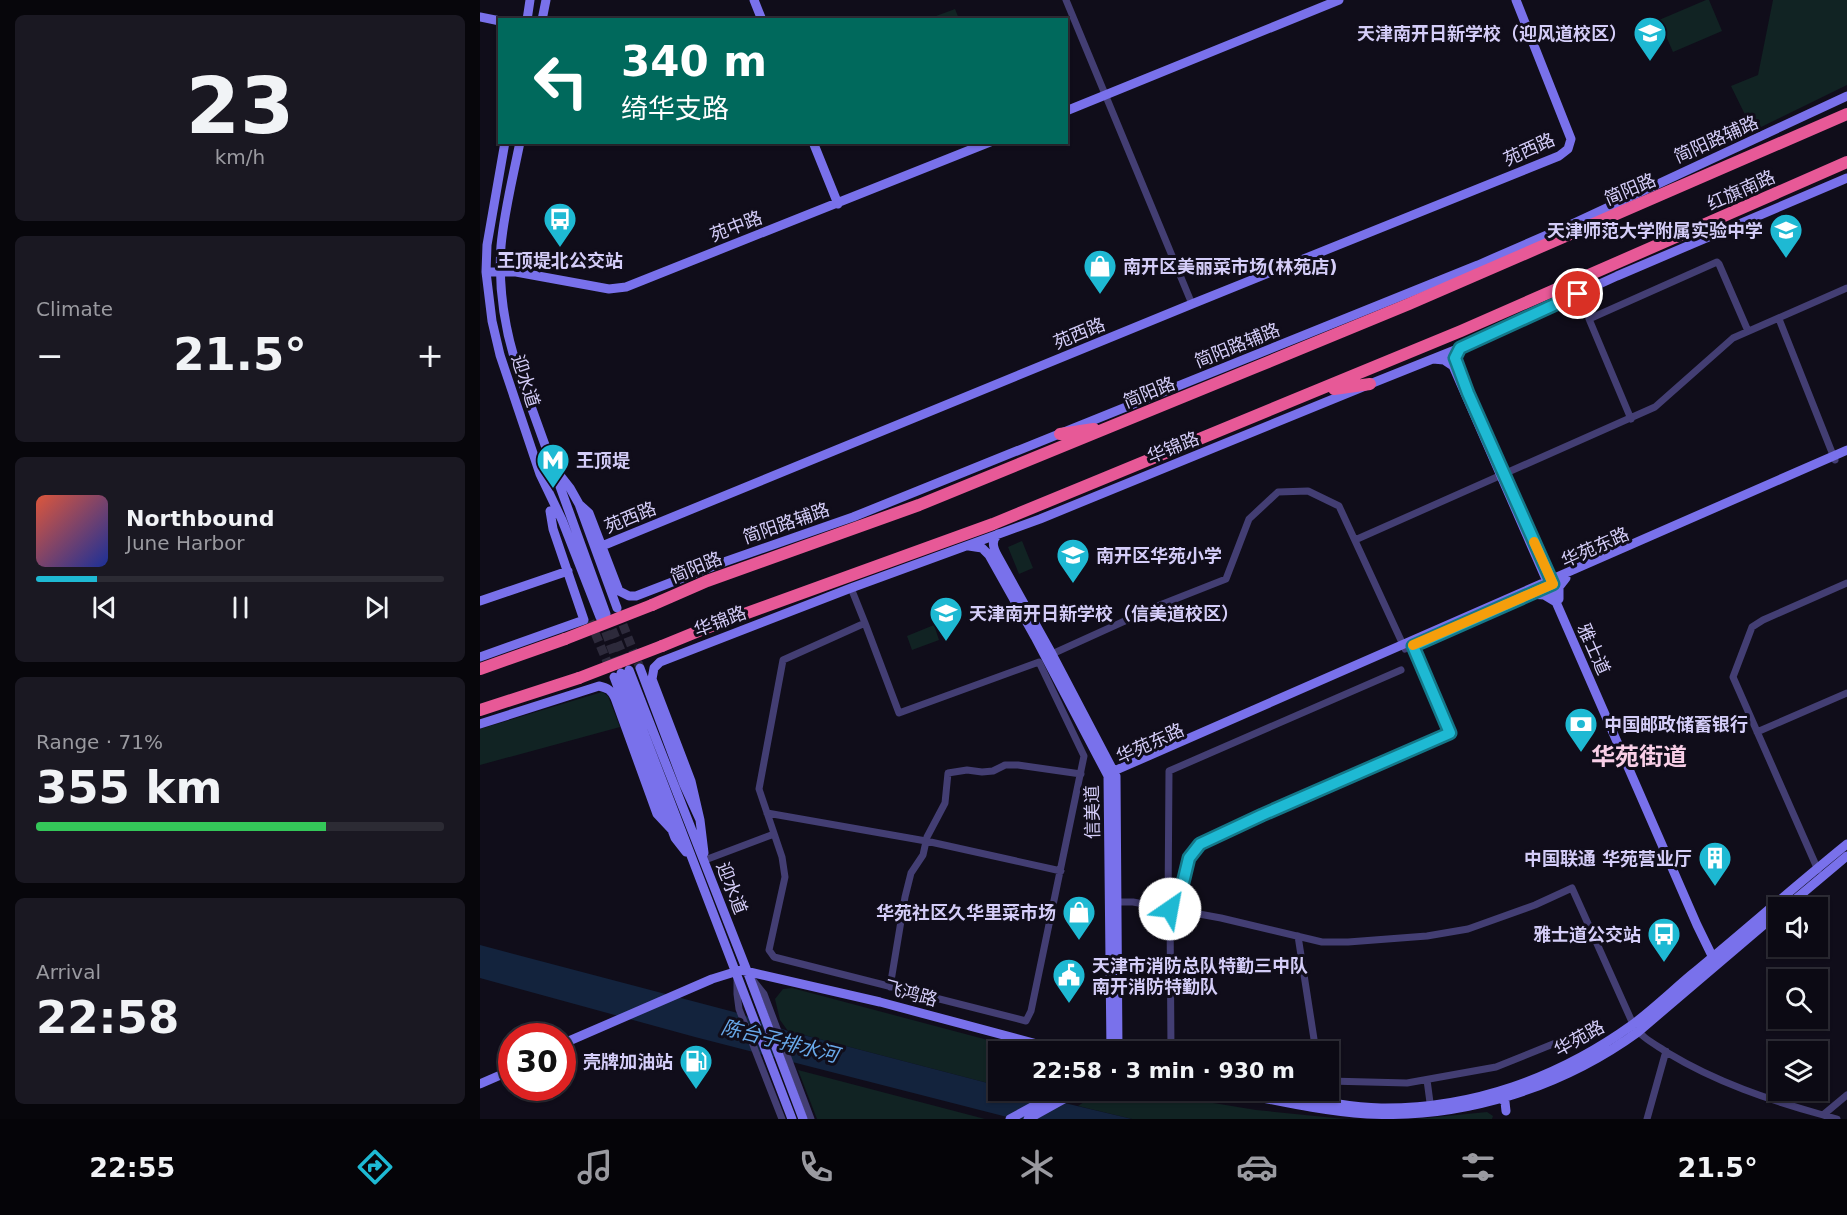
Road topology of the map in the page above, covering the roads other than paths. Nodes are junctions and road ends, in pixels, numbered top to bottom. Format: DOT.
graph roads {
  1 [pos="530,0"];
  2 [pos="546,0"];
  3 [pos="754,0"];
  4 [pos="1066,0"];
  5 [pos="1328,0"];
  6 [pos="1339,0"];
  7 [pos="1512,0"];
  8 [pos="1516,0"];
  9 [pos="480,17"];
  10 [pos="527,18"];
  11 [pos="542,18"];
  12 [pos="761,18"];
  13 [pos="498,21"];
  14 [pos="1105,93"];
  15 [pos="1847,96"];
  16 [pos="1068,105"];
  17 [pos="1068,110"];
  18 [pos="1847,114"];
  19 [pos="505,144"];
  20 [pos="520,144"];
  21 [pos="814,144"];
  22 [pos="972,144"];
  23 [pos="985,144"];
  24 [pos="1568,149"];
  25 [pos="1847,162"];
  26 [pos="1847,178"];
  27 [pos="838,202"];
  28 [pos="489,235"];
  29 [pos="1478,265"];
  30 [pos="501,267"];
  31 [pos="486,270"];
  32 [pos="1847,288"];
  33 [pos="1192,304"];
  34 [pos="1409,304"];
  35 [pos="1779,319"];
  36 [pos="1748,331"];
  37 [pos="1460,348"];
  38 [pos="1433,359"];
  39 [pos="1370,384"];
  40 [pos="1317,391"];
  41 [pos="1631,419"];
  42 [pos="1110,427"];
  43 [pos="1060,434"];
  44 [pos="1847,450"];
  45 [pos="1847,455"];
  46 [pos="1834,458"];
  47 [pos="553,467"];
  48 [pos="540,474"];
  49 [pos="1502,475"];
  50 [pos="1095,482"];
  51 [pos="579,504"];
  52 [pos="550,511"];
  53 [pos="1040,519"];
  54 [pos="998,534"];
  55 [pos="1355,540"];
  56 [pos="603,546"];
  57 [pos="966,546"];
  58 [pos="567,571"];
  59 [pos="1566,575"];
  60 [pos="1847,583"];
  61 [pos="1551,584"];
  62 [pos="851,588"];
  63 [pos="1530,594"];
  64 [pos="1557,600"];
  65 [pos="480,601"];
  66 [pos="616,608"];
  67 [pos="587,620"];
  68 [pos="865,623"];
  69 [pos="1408,645"];
  70 [pos="1052,654"];
  71 [pos="480,657"];
  72 [pos="640,668"];
  73 [pos="480,669"];
  74 [pos="1401,670"];
  75 [pos="1847,693"];
  76 [pos="480,710"];
  77 [pos="480,724"];
  78 [pos="1757,732"];
  79 [pos="1126,771"];
  80 [pos="1081,774"];
  81 [pos="1112,774"];
  82 [pos="1116,789"];
  83 [pos="767,813"];
  84 [pos="700,820"];
  85 [pos="672,830"];
  86 [pos="774,834"];
  87 [pos="926,841"];
  88 [pos="1847,844"];
  89 [pos="1847,856"];
  90 [pos="702,864"];
  91 [pos="1060,871"];
  92 [pos="1819,872"];
  93 [pos="1795,897"];
  94 [pos="1114,902"];
  95 [pos="1169,909"];
  96 [pos="1179,911"];
  97 [pos="1768,919"];
  98 [pos="1298,936"];
  99 [pos="1714,956"];
  100 [pos="736,973"];
  101 [pos="748,973"];
  102 [pos="890,987"];
  103 [pos="1636,1028"];
  104 [pos="576,1040"];
  105 [pos="1003,1041"];
  106 [pos="1026,1041"];
  107 [pos="1116,1041"];
  108 [pos="1171,1041"];
  109 [pos="1314,1041"];
  110 [pos="1558,1042"];
  111 [pos="1666,1051"];
  112 [pos="765,1060"];
  113 [pos="785,1062"];
  114 [pos="498,1074"];
  115 [pos="1427,1080"];
  116 [pos="1339,1081"];
  117 [pos="480,1082"];
  118 [pos="1847,1095"];
  119 [pos="1047,1101"];
  120 [pos="1053,1101"];
  121 [pos="1289,1101"];
  122 [pos="1331,1101"];
  123 [pos="1505,1104"];
  124 [pos="1431,1108"];
  125 [pos="1823,1115"];
  126 [pos="782,1119"];
  127 [pos="792,1119"];
  128 [pos="803,1119"];
  129 [pos="811,1119"];
  130 [pos="1010,1119"];
  131 [pos="1028,1119"];
  132 [pos="1647,1119"];
  133 [pos="1837,1119"];
  1 -- 10 [label="street"];
  2 -- 11 [label="street"];
  3 -- 12 [label="street"];
  4 -- 14 [label="street"];
  5 -- 14 [label="street"];
  6 -- 14 [label="street"];
  7 -- 24 [label="street"];
  8 -- 24 [label="street"];
  9 -- 13 [label="street"];
  14 -- 16 [label="street"];
  14 -- 17 [label="street"];
  14 -- 33 [label="street"];
  15 -- 29 [label="street, 简阳路辅路"];
  18 -- 34 [label="highway, 简阳路"];
  19 -- 28 [label="street, 迎水道"];
  20 -- 30 [label="street, 迎水道"];
  21 -- 27 [label="street"];
  22 -- 27 [label="street, 苑中路"];
  23 -- 27 [label="street, 苑中路"];
  24 -- 33 [label="street, 苑西路"];
  25 -- 40 [label="highway, 红旗南路"];
  26 -- 37 [label="street, 华锦路"];
  27 -- 30 [label="street, 苑中路"];
  27 -- 30 [label="street, 苑中路"];
  28 -- 30 [label="street"];
  28 -- 31 [label="street, 迎水道"];
  29 -- 34 [label="street"];
  29 -- 43 [label="street, 简阳路辅路"];
  30 -- 31 [label="street, 苑中路"];
  30 -- 47 [label="street, 迎水道"];
  31 -- 48 [label="street, 迎水道"];
  32 -- 35 [label="street"];
  33 -- 56 [label="street, 苑西路"];
  34 -- 42 [label="highway, 简阳路"];
  35 -- 36 [label="street"];
  35 -- 46 [label="street"];
  36 -- 41 [label="street"];
  36 -- 41 [label="street"];
  37 -- 38 [label="street, 华锦路"];
  37 -- 49 [label="street, 雅士道"];
  38 -- 39 [label="street, 华锦路"];
  38 -- 49 [label="street, 雅士道"];
  39 -- 40 [label="highway"];
  39 -- 53 [label="street, 华锦路"];
  40 -- 50 [label="highway"];
  41 -- 49 [label="street"];
  42 -- 43 [label="highway"];
  42 -- 73 [label="highway, 简阳路, bridge"];
  43 -- 56 [label="street, 简阳路辅路"];
  44 -- 46 [label="street, 华苑东路"];
  45 -- 46 [label="street, 华苑东路"];
  46 -- 59 [label="street, 华苑东路"];
  47 -- 48 [label="street, 迎水道"];
  47 -- 51 [label="street"];
  48 -- 52 [label="street"];
  49 -- 55 [label="street"];
  49 -- 61 [label="street, 雅士道"];
  50 -- 53 [label="street"];
  50 -- 76 [label="highway, bridge"];
  51 -- 56 [label="street, 简阳路辅路"];
  51 -- 66 [label="street"];
  52 -- 58 [label="street"];
  52 -- 67 [label="street"];
  53 -- 54 [label="street, 华锦路"];
  54 -- 57 [label="street, 华锦路"];
  54 -- 70 [label="street, 信美道"];
  55 -- 69 [label="street"];
  55 -- 70 [label="street"];
  57 -- 62 [label="street, 华锦路"];
  57 -- 81 [label="street, 信美道"];
  58 -- 65 [label="street"];
  58 -- 67 [label="street"];
  59 -- 61 [label="street, 华苑东路"];
  59 -- 64 [label="street"];
  60 -- 78 [label="street"];
  61 -- 63 [label="street, 华苑东路"];
  61 -- 64 [label="street, 雅士道"];
  61 -- 69 [label="street, 华苑东路"];
  62 -- 68 [label="street"];
  62 -- 84 [label="street, 华锦路"];
  63 -- 64 [label="street"];
  63 -- 69 [label="street, 华苑东路"];
  64 -- 99 [label="street, 雅士道"];
  67 -- 71 [label="street"];
  68 -- 80 [label="street"];
  68 -- 83 [label="street"];
  69 -- 79 [label="street, 华苑东路"];
  69 -- 81 [label="street, 华苑东路"];
  69 -- 96 [label="street"];
  70 -- 81 [label="street, 信美道"];
  72 -- 84 [label="street"];
  74 -- 95 [label="street"];
  75 -- 78 [label="street"];
  77 -- 85 [label="street"];
  78 -- 92 [label="street"];
  79 -- 81 [label="street, 华苑东路"];
  79 -- 82 [label="street"];
  80 -- 87 [label="street"];
  80 -- 91 [label="street"];
  81 -- 82 [label="street, 信美道"];
  81 -- 94 [label="street, 信美道"];
  82 -- 94 [label="street, 信美道"];
  83 -- 86 [label="street"];
  83 -- 87 [label="street"];
  84 -- 90 [label="street"];
  85 -- 90 [label="street"];
  85 -- 90 [label="street, 迎水道"];
  86 -- 90 [label="street"];
  86 -- 102 [label="street"];
  87 -- 91 [label="street"];
  87 -- 102 [label="street"];
  88 -- 92 [label="street, 华苑路"];
  89 -- 92 [label="street, 华苑路"];
  90 -- 100 [label="street, 迎水道"];
  90 -- 101 [label="street, 迎水道"];
  91 -- 102 [label="street"];
  92 -- 93 [label="street, 华苑路"];
  92 -- 99 [label="street, 华苑路"];
  94 -- 95 [label="street"];
  94 -- 107 [label="street, 信美道"];
  95 -- 96 [label="street"];
  95 -- 108 [label="street"];
  96 -- 98 [label="street"];
  97 -- 99 [label="street, 华苑路"];
  98 -- 103 [label="street"];
  98 -- 109 [label="street"];
  99 -- 103 [label="street, 华苑路"];
  100 -- 101 [label="street"];
  100 -- 104 [label="street"];
  100 -- 112 [label="street, 迎水道"];
  101 -- 105 [label="street, 飞鸿路"];
  101 -- 106 [label="street, 飞鸿路"];
  101 -- 113 [label="street, 迎水道"];
  103 -- 111 [label="street"];
  103 -- 123 [label="street, 华苑路"];
  110 -- 115 [label="street"];
  111 -- 125 [label="street"];
  111 -- 132 [label="street"];
  112 -- 126 [label="street"];
  112 -- 127 [label="street, 迎水道"];
  113 -- 128 [label="street, 迎水道"];
  113 -- 129 [label="street"];
  114 -- 117 [label="street"];
  115 -- 116 [label="street"];
  115 -- 124 [label="street"];
  118 -- 125 [label="street"];
  119 -- 130 [label="street"];
  120 -- 131 [label="street"];
  121 -- 124 [label="street, 华苑路"];
  122 -- 124 [label="street, 华苑路"];
  123 -- 124 [label="street, 华苑路"];
  123 -- 124 [label="street, 华苑路"];
  125 -- 133 [label="street"];
}
